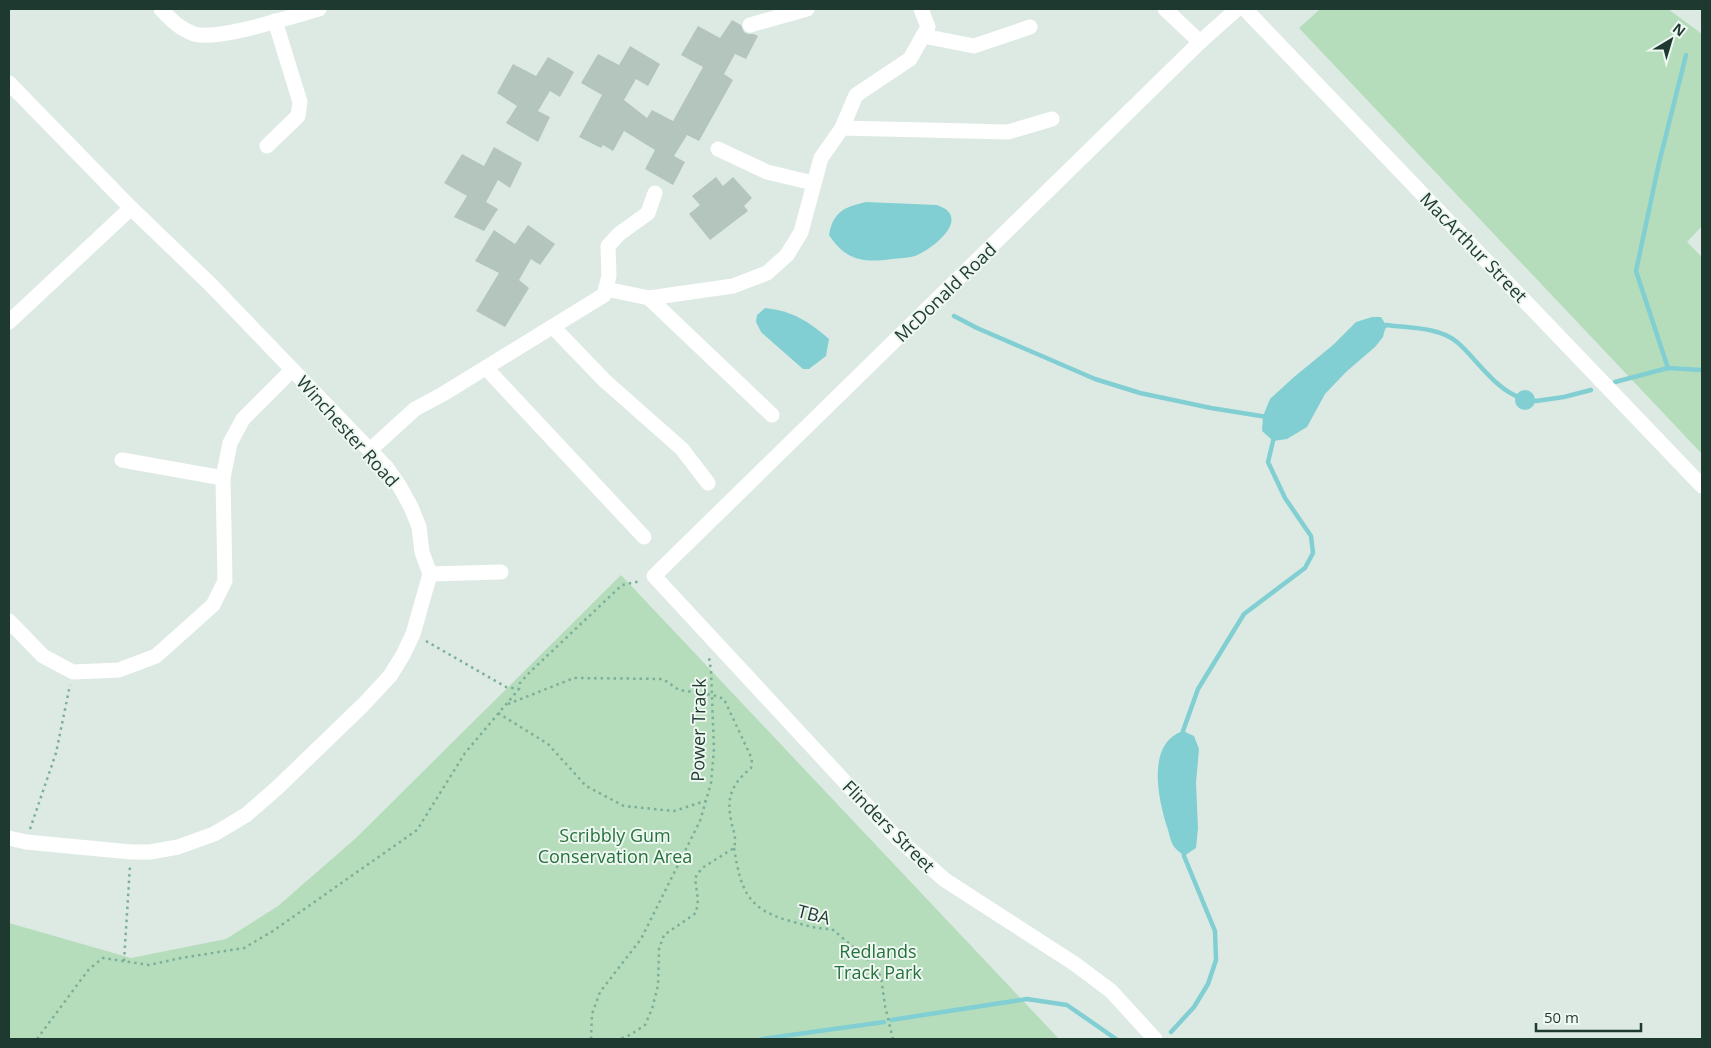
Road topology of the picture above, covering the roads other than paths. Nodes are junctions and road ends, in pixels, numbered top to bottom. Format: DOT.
graph roads {
  1 [pos="160,9"];
  2 [pos="319,9"];
  3 [pos="807,9"];
  4 [pos="920,9"];
  5 [pos="1166,9"];
  6 [pos="1237,9"];
  7 [pos="1245,9"];
  8 [pos="275,21"];
  9 [pos="750,25"];
  10 [pos="1030,27"];
  11 [pos="923,36"];
  12 [pos="1200,42"];
  13 [pos="10,88"];
  14 [pos="1052,119"];
  15 [pos="842,128"];
  16 [pos="267,146"];
  17 [pos="718,149"];
  18 [pos="813,183"];
  19 [pos="655,193"];
  20 [pos="131,208"];
  21 [pos="606,289"];
  22 [pos="649,298"];
  23 [pos="9,322"];
  24 [pos="553,327"];
  25 [pos="486,368"];
  26 [pos="292,370"];
  27 [pos="772,416"];
  28 [pos="370,450"];
  29 [pos="122,460"];
  30 [pos="223,478"];
  31 [pos="708,483"];
  32 [pos="1702,486"];
  33 [pos="644,537"];
  34 [pos="501,572"];
  35 [pos="430,574"];
  36 [pos="654,576"];
  37 [pos="9,621"];
  38 [pos="9,838"];
  39 [pos="1155,1039"];
  1 -- 8 [label="street"];
  2 -- 8 [label="street"];
  3 -- 9 [label="street"];
  4 -- 11 [label="street"];
  5 -- 12 [label="street"];
  6 -- 12 [label="street, McDonald Road"];
  7 -- 32 [label="street, MacArthur Street"];
  8 -- 16 [label="street"];
  10 -- 11 [label="street"];
  11 -- 15 [label="street"];
  12 -- 36 [label="street, McDonald Road"];
  13 -- 20 [label="street, Winchester Road"];
  14 -- 15 [label="street"];
  15 -- 18 [label="street"];
  17 -- 18 [label="street"];
  18 -- 22 [label="street"];
  19 -- 21 [label="street"];
  20 -- 23 [label="street"];
  20 -- 26 [label="street, Winchester Road"];
  21 -- 22 [label="street"];
  21 -- 24 [label="street"];
  22 -- 27 [label="street"];
  24 -- 25 [label="street"];
  24 -- 31 [label="street"];
  25 -- 28 [label="street"];
  25 -- 33 [label="street"];
  26 -- 28 [label="street, Winchester Road"];
  26 -- 30 [label="street"];
  28 -- 35 [label="street, Winchester Road"];
  29 -- 30 [label="street"];
  30 -- 37 [label="street"];
  34 -- 35 [label="street"];
  35 -- 38 [label="street"];
  36 -- 39 [label="street, Flinders Street"];
}
